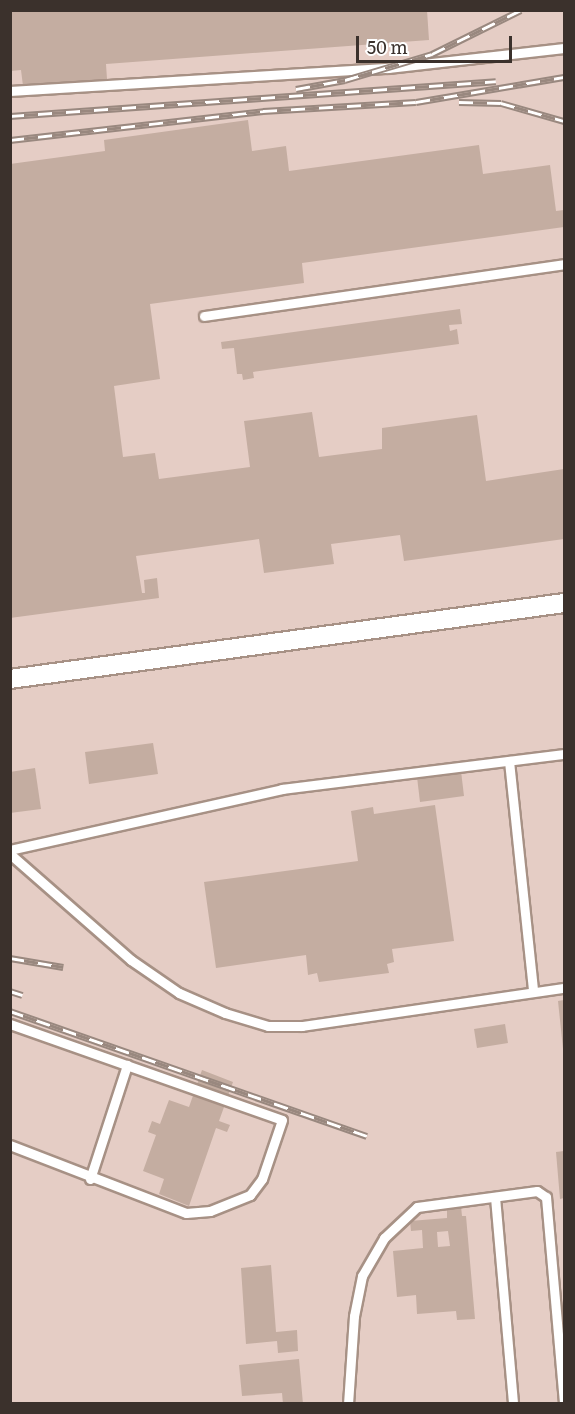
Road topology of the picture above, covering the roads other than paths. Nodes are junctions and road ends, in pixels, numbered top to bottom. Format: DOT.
graph roads {
  1 [pos="564,48"];
  2 [pos="10,91"];
  3 [pos="564,264"];
  4 [pos="204,316"];
  5 [pos="564,603"];
  6 [pos="10,679"];
  7 [pos="564,754"];
  8 [pos="509,761"];
  9 [pos="10,852"];
  10 [pos="564,988"];
  11 [pos="533,991"];
  12 [pos="10,1024"];
  13 [pos="127,1065"];
  14 [pos="10,1145"];
  15 [pos="90,1179"];
  16 [pos="495,1197"];
  17 [pos="564,1403"];
  18 [pos="348,1404"];
  19 [pos="513,1404"];
  1 -- 2 [label="lane"];
  3 -- 4 [label="lane"];
  5 -- 6 [label="street"];
  7 -- 8 [label="lane"];
  8 -- 9 [label="lane"];
  8 -- 11 [label="lane"];
  9 -- 11 [label="lane"];
  10 -- 11 [label="lane"];
  12 -- 13 [label="lane"];
  13 -- 15 [label="lane"];
  13 -- 15 [label="lane"];
  14 -- 15 [label="lane"];
  16 -- 17 [label="lane"];
  16 -- 18 [label="lane"];
  16 -- 19 [label="lane"];
}
